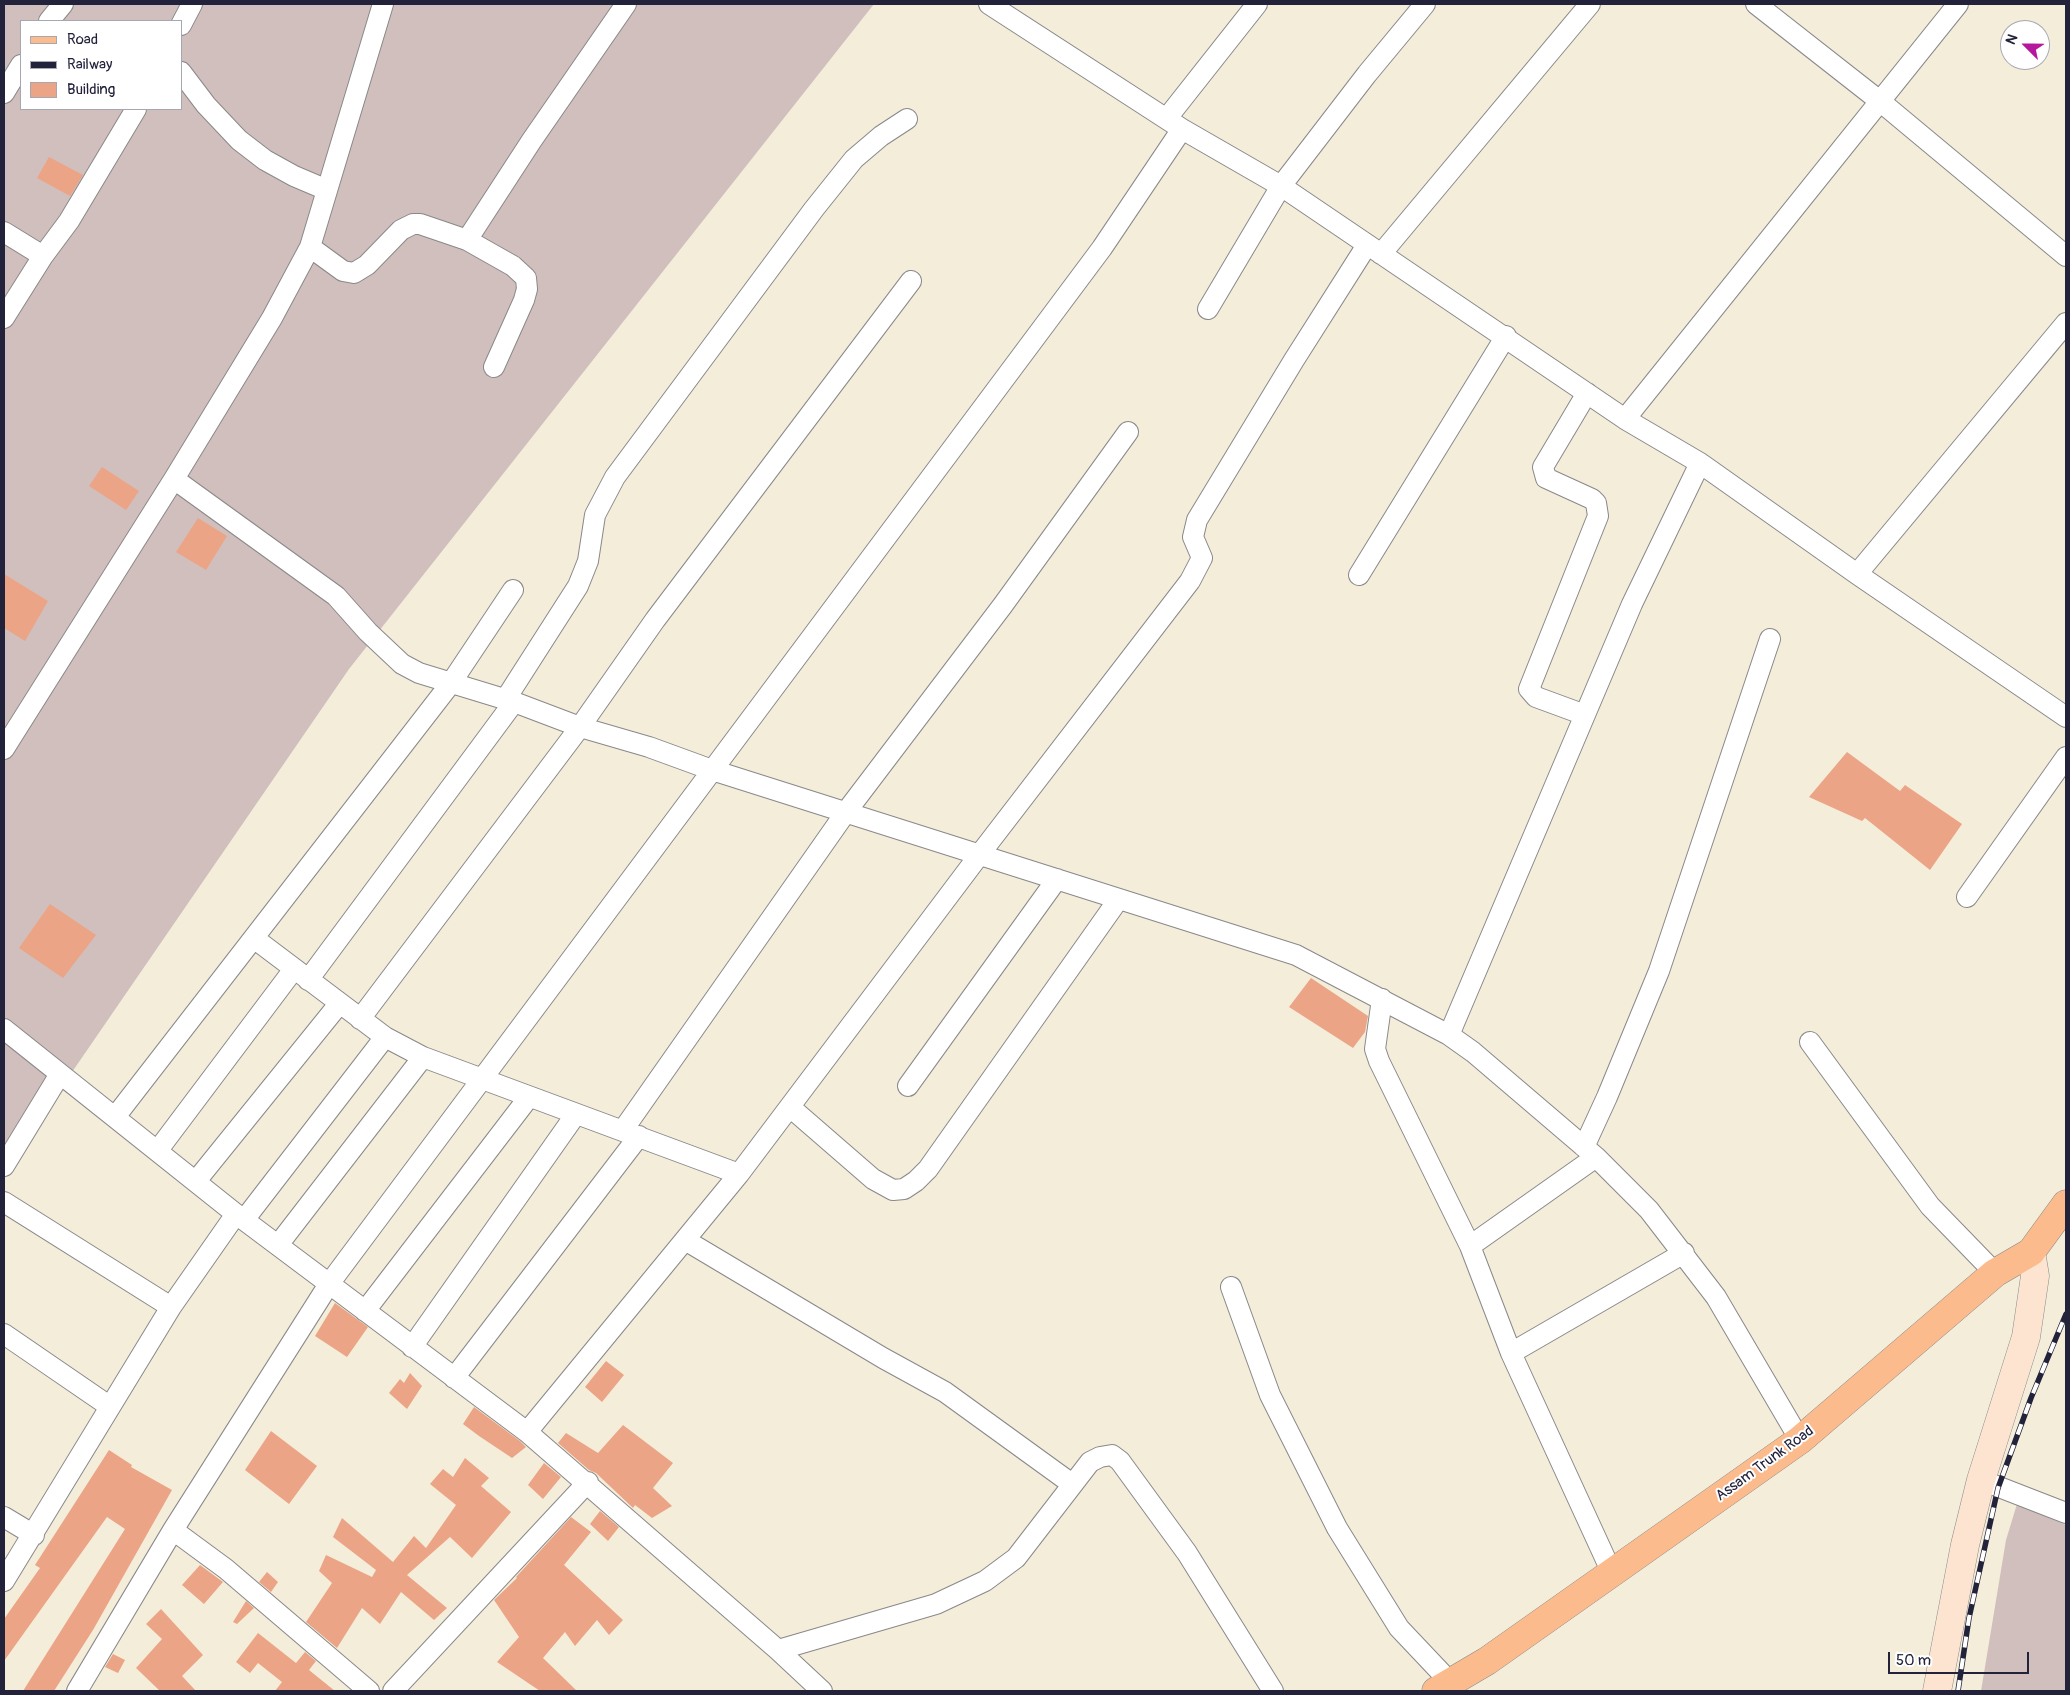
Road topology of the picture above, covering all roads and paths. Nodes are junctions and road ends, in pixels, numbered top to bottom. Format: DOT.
graph roads {
  1 [pos="63,4"];
  2 [pos="192,4"];
  3 [pos="383,4"];
  4 [pos="626,4"];
  5 [pos="989,4"];
  6 [pos="1257,4"];
  7 [pos="1425,4"];
  8 [pos="1590,4"];
  9 [pos="1756,4"];
  10 [pos="1958,4"];
  11 [pos="50,20"];
  12 [pos="182,23"];
  13 [pos="20,67"];
  14 [pos="182,73"];
  15 [pos="4,93"];
  16 [pos="1881,102"];
  17 [pos="135,110"];
  18 [pos="907,119"];
  19 [pos="1174,124"];
  20 [pos="1281,186"];
  21 [pos="327,190"];
  22 [pos="4,232"];
  23 [pos="467,240"];
  24 [pos="310,247"];
  25 [pos="1374,250"];
  26 [pos="43,256"];
  27 [pos="2066,256"];
  28 [pos="911,281"];
  29 [pos="1208,309"];
  30 [pos="4,318"];
  31 [pos="2066,323"];
  32 [pos="1506,336"];
  33 [pos="494,367"];
  34 [pos="1587,393"];
  35 [pos="1625,419"];
  36 [pos="1128,432"];
  37 [pos="1700,463"];
  38 [pos="174,479"];
  39 [pos="1858,574"];
  40 [pos="1360,575"];
  41 [pos="513,590"];
  42 [pos="1770,639"];
  43 [pos="451,684"];
  44 [pos="509,701"];
  45 [pos="1585,715"];
  46 [pos="2066,716"];
  47 [pos="580,726"];
  48 [pos="4,749"];
  49 [pos="2066,756"];
  50 [pos="712,770"];
  51 [pos="846,812"];
  52 [pos="980,854"];
  53 [pos="1057,878"];
  54 [pos="1967,897"];
  55 [pos="1118,900"];
  56 [pos="255,939"];
  57 [pos="301,974"];
  58 [pos="1382,1000"];
  59 [pos="339,1004"];
  60 [pos="360,1019"];
  61 [pos="4,1029"];
  62 [pos="1449,1035"];
  63 [pos="385,1037"];
  64 [pos="1810,1042"];
  65 [pos="423,1058"];
  66 [pos="60,1074"];
  67 [pos="481,1080"];
  68 [pos="908,1086"];
  69 [pos="529,1097"];
  70 [pos="790,1106"];
  71 [pos="576,1114"];
  72 [pos="115,1117"];
  73 [pos="631,1133"];
  74 [pos="158,1150"];
  75 [pos="1590,1152"];
  76 [pos="4,1166"];
  77 [pos="739,1174"];
  78 [pos="196,1181"];
  79 [pos="4,1202"];
  80 [pos="2066,1204"];
  81 [pos="240,1217"];
  82 [pos="685,1240"];
  83 [pos="278,1245"];
  84 [pos="1470,1246"];
  85 [pos="2031,1252"];
  86 [pos="1684,1253"];
  87 [pos="1995,1273"];
  88 [pos="329,1284"];
  89 [pos="1231,1287"];
  90 [pos="171,1307"];
  91 [pos="365,1311"];
  92 [pos="4,1334"];
  93 [pos="412,1347"];
  94 [pos="1511,1353"];
  95 [pos="454,1378"];
  96 [pos="109,1406"];
  97 [pos="527,1432"];
  98 [pos="1800,1440"];
  99 [pos="1982,1480"];
  100 [pos="588,1482"];
  101 [pos="1072,1484"];
  102 [pos="2066,1513"];
  103 [pos="4,1516"];
  104 [pos="173,1530"];
  105 [pos="34,1535"];
  106 [pos="1612,1573"];
  107 [pos="4,1581"];
  108 [pos="778,1650"];
  109 [pos="1443,1687"];
  110 [pos="77,1691"];
  111 [pos="369,1691"];
  112 [pos="393,1691"];
  113 [pos="822,1691"];
  114 [pos="1273,1691"];
  115 [pos="1936,1691"];
  1 -- 11 [label="street"];
  2 -- 12 [label="street"];
  3 -- 21 [label="street"];
  4 -- 23 [label="street"];
  5 -- 19 [label="street"];
  6 -- 19 [label="street"];
  7 -- 20 [label="street"];
  8 -- 25 [label="street"];
  9 -- 16 [label="street"];
  10 -- 16 [label="street"];
  13 -- 15 [label="street"];
  14 -- 21 [label="street"];
  16 -- 27 [label="street"];
  16 -- 35 [label="street"];
  17 -- 26 [label="street"];
  18 -- 44 [label="street"];
  19 -- 20 [label="street"];
  19 -- 50 [label="street"];
  20 -- 25 [label="street"];
  20 -- 29 [label="street"];
  21 -- 24 [label="street"];
  22 -- 26 [label="street"];
  23 -- 24 [label="street"];
  23 -- 33 [label="street"];
  24 -- 38 [label="street"];
  25 -- 32 [label="street"];
  25 -- 52 [label="street"];
  26 -- 30 [label="street"];
  28 -- 47 [label="street"];
  31 -- 39 [label="street"];
  32 -- 34 [label="street"];
  32 -- 40 [label="street"];
  34 -- 35 [label="street"];
  34 -- 45 [label="street"];
  35 -- 37 [label="street"];
  36 -- 51 [label="street"];
  37 -- 39 [label="street"];
  37 -- 45 [label="street"];
  38 -- 43 [label="street"];
  38 -- 48 [label="street"];
  39 -- 46 [label="street"];
  41 -- 43 [label="street"];
  42 -- 75 [label="street"];
  43 -- 44 [label="street"];
  43 -- 56 [label="street"];
  44 -- 47 [label="street"];
  44 -- 57 [label="street"];
  45 -- 62 [label="street"];
  47 -- 50 [label="street"];
  47 -- 60 [label="street"];
  49 -- 54 [label="street"];
  50 -- 51 [label="street"];
  50 -- 67 [label="street"];
  51 -- 52 [label="street"];
  51 -- 73 [label="street"];
  52 -- 53 [label="street"];
  52 -- 70 [label="street"];
  53 -- 55 [label="street"];
  53 -- 68 [label="street"];
  55 -- 58 [label="street"];
  55 -- 70 [label="street"];
  56 -- 57 [label="street"];
  56 -- 72 [label="street"];
  57 -- 59 [label="street"];
  57 -- 74 [label="street"];
  58 -- 62 [label="street"];
  58 -- 84 [label="street"];
  59 -- 60 [label="street"];
  59 -- 78 [label="street"];
  60 -- 63 [label="street"];
  61 -- 66 [label="street"];
  62 -- 75 [label="street"];
  63 -- 65 [label="street"];
  63 -- 81 [label="street"];
  64 -- 87 [label="street"];
  65 -- 67 [label="street"];
  65 -- 83 [label="street"];
  66 -- 72 [label="street"];
  66 -- 76 [label="street"];
  67 -- 69 [label="street"];
  67 -- 88 [label="street"];
  69 -- 71 [label="street"];
  69 -- 91 [label="street"];
  70 -- 77 [label="street"];
  71 -- 73 [label="street"];
  71 -- 93 [label="street"];
  72 -- 74 [label="street"];
  73 -- 77 [label="street"];
  73 -- 95 [label="street"];
  74 -- 78 [label="street"];
  75 -- 84 [label="street"];
  75 -- 86 [label="street"];
  77 -- 82 [label="street"];
  78 -- 81 [label="street"];
  79 -- 90 [label="street"];
  80 -- 85 [label="main road, Assam Trunk Road"];
  81 -- 83 [label="street"];
  81 -- 90 [label="street"];
  82 -- 97 [label="street"];
  82 -- 101 [label="street"];
  83 -- 88 [label="street"];
  84 -- 94 [label="street"];
  85 -- 87 [label="main road, Assam Trunk Road"];
  85 -- 99 [label="main road"];
  86 -- 94 [label="street"];
  86 -- 98 [label="street"];
  87 -- 98 [label="main road, Assam Trunk Road"];
  88 -- 91 [label="street"];
  88 -- 104 [label="street"];
  89 -- 109 [label="street"];
  90 -- 96 [label="street"];
  91 -- 93 [label="street"];
  92 -- 96 [label="street"];
  93 -- 95 [label="street"];
  94 -- 106 [label="street"];
  95 -- 97 [label="street"];
  96 -- 105 [label="street"];
  97 -- 100 [label="street"];
  98 -- 106 [label="main road, Assam Trunk Road"];
  99 -- 102 [label="street"];
  99 -- 115 [label="main road"];
  100 -- 108 [label="street"];
  100 -- 112 [label="street"];
  101 -- 108 [label="street"];
  101 -- 114 [label="street"];
  103 -- 105 [label="street"];
  104 -- 110 [label="street"];
  104 -- 111 [label="street"];
  105 -- 107 [label="street"];
  106 -- 109 [label="main road, Assam Trunk Road"];
  108 -- 113 [label="street"];
}
